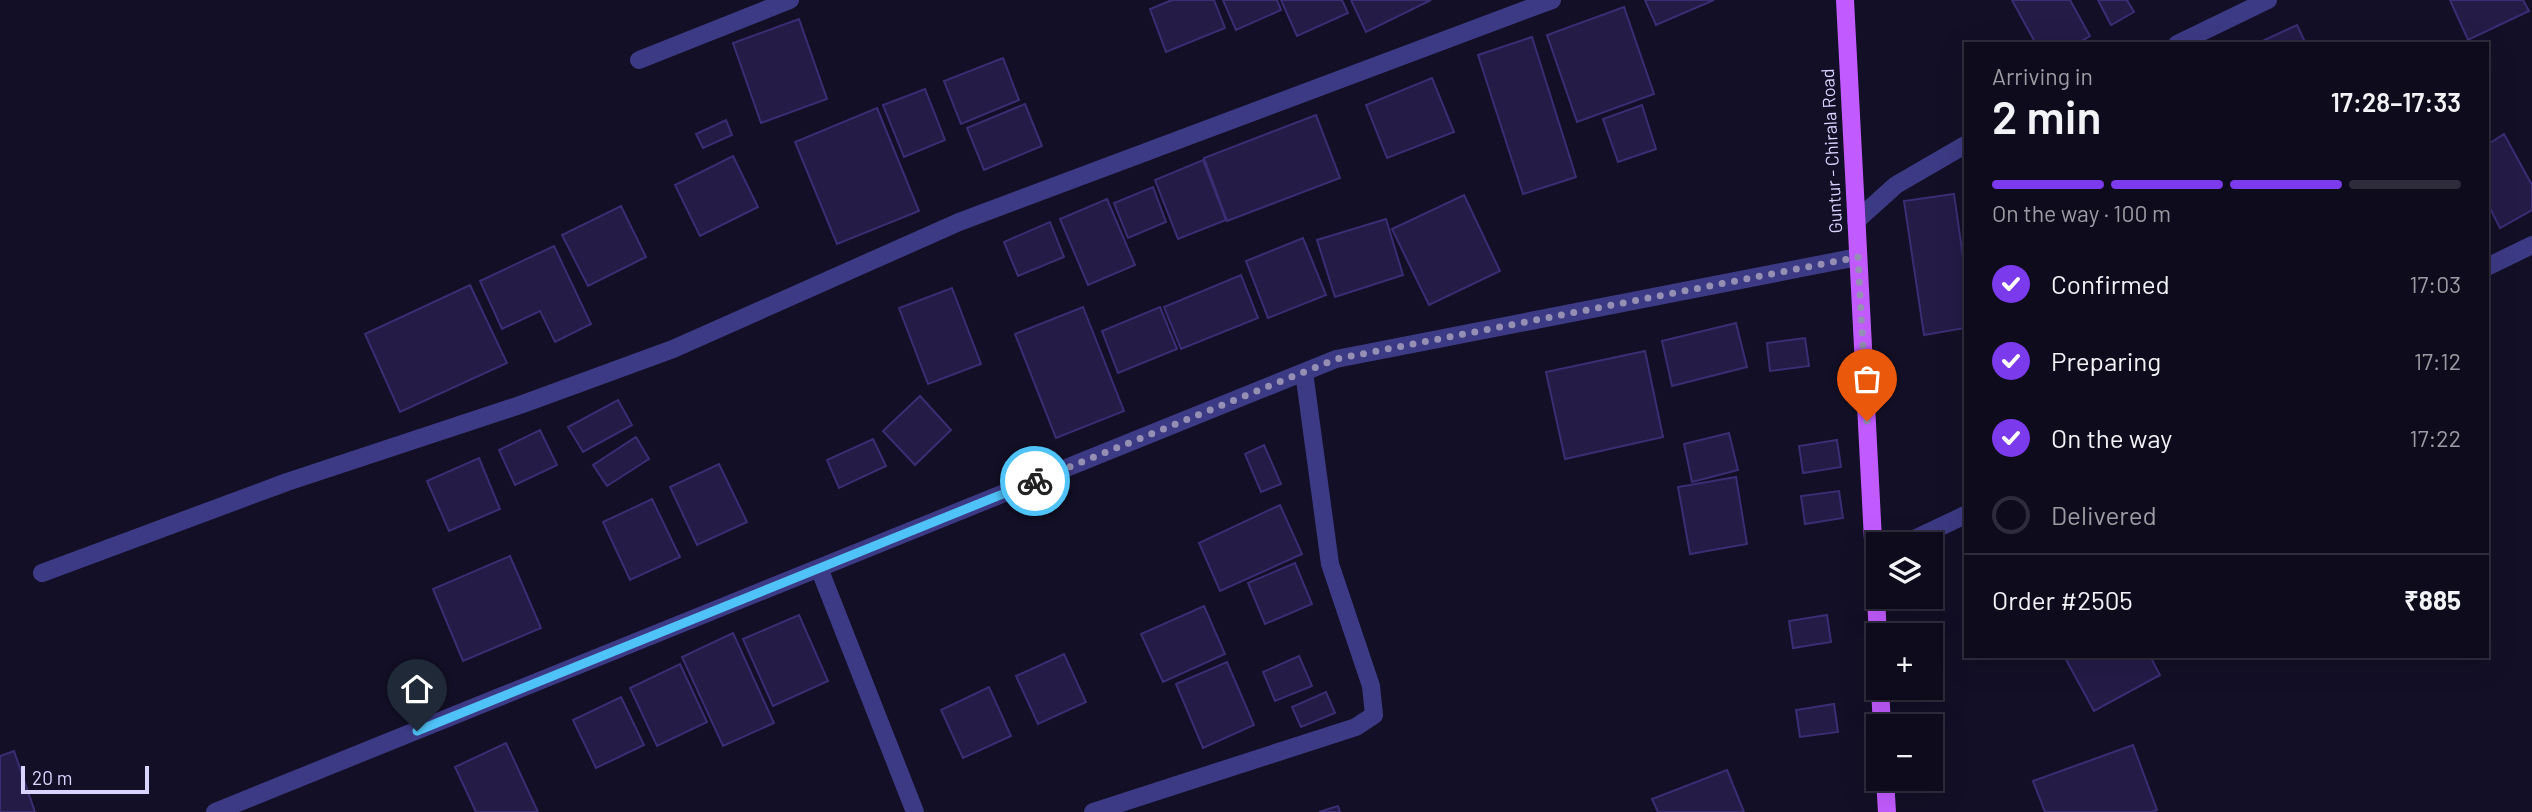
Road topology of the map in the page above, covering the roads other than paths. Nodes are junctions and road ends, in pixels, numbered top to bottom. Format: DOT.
graph roads {
  1 [pos="790,0"];
  2 [pos="1552,0"];
  3 [pos="1845,0"];
  4 [pos="2268,0"];
  5 [pos="2181,42"];
  6 [pos="639,60"];
  7 [pos="1964,146"];
  8 [pos="1856,221"];
  9 [pos="2532,245"];
  10 [pos="1858,257"];
  11 [pos="2489,266"];
  12 [pos="1304,372"];
  13 [pos="1964,515"];
  14 [pos="1874,532"];
  15 [pos="1929,532"];
  16 [pos="819,568"];
  17 [pos="42,573"];
  18 [pos="1886,791"];
  19 [pos="215,812"];
  20 [pos="915,812"];
  21 [pos="1093,812"];
  22 [pos="1887,812"];
  1 -- 6 [label="street"];
  2 -- 17 [label="street"];
  3 -- 8 [label="main road, Guntur - Chirala Road"];
  4 -- 5 [label="street"];
  7 -- 8 [label="street"];
  8 -- 10 [label="main road, Guntur - Chirala Road"];
  9 -- 11 [label="street"];
  10 -- 12 [label="street"];
  10 -- 14 [label="main road, Guntur - Chirala Road"];
  12 -- 16 [label="street"];
  12 -- 21 [label="street"];
  13 -- 15 [label="street"];
  16 -- 19 [label="street"];
  16 -- 20 [label="street"];
  18 -- 22 [label="main road"];
}
